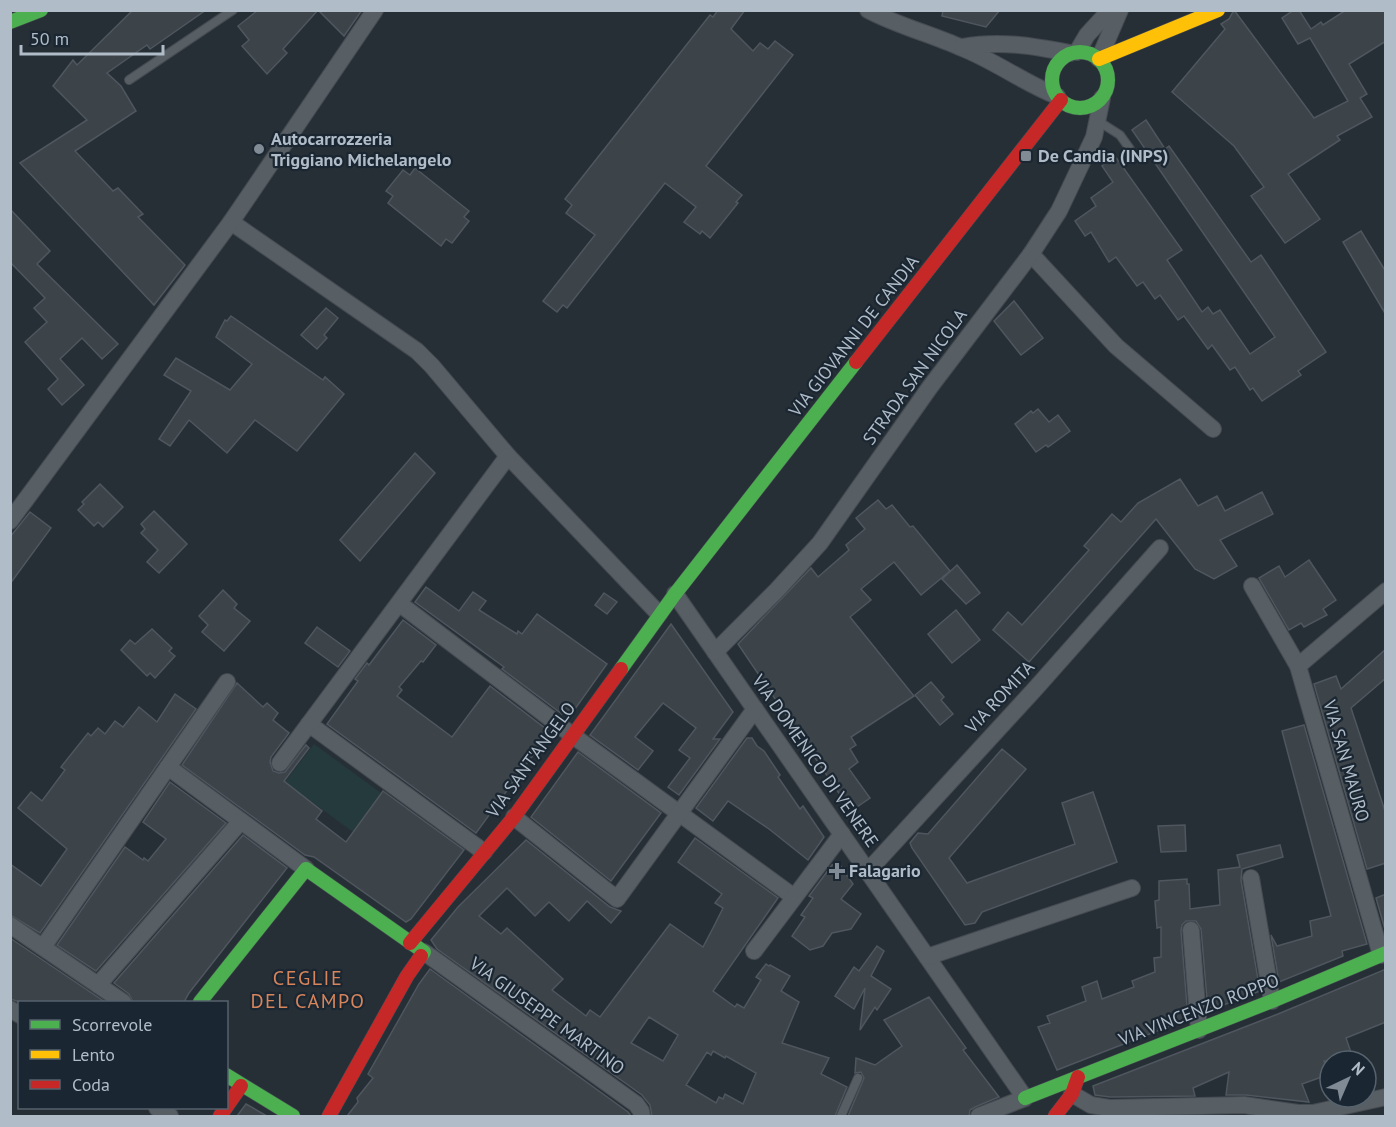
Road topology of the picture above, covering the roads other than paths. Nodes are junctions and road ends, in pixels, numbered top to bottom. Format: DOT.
graph roads {
  1 [pos="41,10"];
  2 [pos="233,10"];
  3 [pos="375,10"];
  4 [pos="868,10"];
  5 [pos="1110,10"];
  6 [pos="1120,10"];
  7 [pos="1125,10"];
  8 [pos="1218,10"];
  9 [pos="890,15"];
  10 [pos="10,22"];
  11 [pos="1137,44"];
  12 [pos="962,47"];
  13 [pos="1074,52"];
  14 [pos="1100,59"];
  15 [pos="129,80"];
  16 [pos="1059,98"];
  17 [pos="1102,98"];
  18 [pos="1098,121"];
  19 [pos="1130,149"];
  20 [pos="231,222"];
  21 [pos="1031,254"];
  22 [pos="1213,429"];
  23 [pos="508,456"];
  24 [pos="10,520"];
  25 [pos="1160,548"];
  26 [pos="1252,586"];
  27 [pos="1386,591"];
  28 [pos="675,594"];
  29 [pos="400,604"];
  30 [pos="659,615"];
  31 [pos="715,652"];
  32 [pos="1298,666"];
  33 [pos="227,682"];
  34 [pos="755,709"];
  35 [pos="309,724"];
  36 [pos="572,735"];
  37 [pos="280,763"];
  38 [pos="168,767"];
  39 [pos="678,812"];
  40 [pos="514,817"];
  41 [pos="241,821"];
  42 [pos="842,834"];
  43 [pos="484,852"];
  44 [pos="306,869"];
  45 [pos="868,871"];
  46 [pos="1251,878"];
  47 [pos="1132,888"];
  48 [pos="794,897"];
  49 [pos="10,925"];
  50 [pos="1191,930"];
  51 [pos="43,947"];
  52 [pos="417,948"];
  53 [pos="754,951"];
  54 [pos="1383,954"];
  55 [pos="927,957"];
  56 [pos="98,985"];
  57 [pos="122,1001"];
  58 [pos="201,1001"];
  59 [pos="209,1001"];
  60 [pos="1272,1001"];
  61 [pos="1199,1030"];
  62 [pos="228,1064"];
  63 [pos="228,1076"];
  64 [pos="1078,1077"];
  65 [pos="858,1078"];
  66 [pos="241,1086"];
  67 [pos="1072,1094"];
  68 [pos="1386,1097"];
  69 [pos="1025,1098"];
  70 [pos="228,1105"];
  71 [pos="293,1116"];
  72 [pos="306,1116"];
  73 [pos="317,1116"];
  74 [pos="329,1116"];
  75 [pos="642,1116"];
  76 [pos="841,1116"];
  77 [pos="979,1116"];
  78 [pos="1055,1116"];
  1 -- 10 [label="street"];
  2 -- 15 [label="lane"];
  3 -- 20 [label="street"];
  4 -- 9 [label="street"];
  5 -- 13 [label="street"];
  6 -- 14 [label="street"];
  7 -- 11 [label="street"];
  8 -- 11 [label="street"];
  9 -- 12 [label="street"];
  11 -- 14 [label="street"];
  12 -- 13 [label="street"];
  12 -- 16 [label="street"];
  13 -- 14 [label="street"];
  13 -- 16 [label="street"];
  14 -- 17 [label="street"];
  16 -- 17 [label="street"];
  16 -- 28 [label="street, VIA GIOVANNI DE CANDIA"];
  17 -- 18 [label="street, STRADA SAN NICOLA"];
  18 -- 19 [label="lane"];
  18 -- 21 [label="street, STRADA SAN NICOLA"];
  20 -- 23 [label="street"];
  20 -- 24 [label="street"];
  21 -- 22 [label="street"];
  21 -- 31 [label="street, STRADA SAN NICOLA"];
  23 -- 29 [label="street"];
  23 -- 30 [label="street"];
  25 -- 45 [label="street, VIA ROMITA"];
  26 -- 32 [label="street, VIA SAN MAURO"];
  27 -- 32 [label="street"];
  28 -- 30 [label="street, VIA SANT'ANGELO"];
  28 -- 31 [label="street, VIA DOMENICO DI VENERE"];
  29 -- 35 [label="street"];
  29 -- 36 [label="street"];
  30 -- 36 [label="street, VIA SANT'ANGELO"];
  31 -- 34 [label="street, VIA DOMENICO DI VENERE"];
  32 -- 54 [label="street, VIA SAN MAURO"];
  33 -- 38 [label="street"];
  34 -- 39 [label="street"];
  34 -- 42 [label="street, VIA DOMENICO DI VENERE"];
  35 -- 37 [label="street"];
  35 -- 43 [label="street"];
  36 -- 39 [label="street"];
  36 -- 40 [label="street, VIA SANT'ANGELO"];
  38 -- 41 [label="street"];
  38 -- 51 [label="street"];
  39 -- 40 [label="street"];
  39 -- 48 [label="street"];
  40 -- 43 [label="street, VIA SANT'ANGELO"];
  41 -- 44 [label="street"];
  41 -- 56 [label="street"];
  42 -- 45 [label="street, VIA DOMENICO DI VENERE"];
  42 -- 48 [label="street"];
  43 -- 52 [label="street, VIA SANT'ANGELO"];
  44 -- 52 [label="street"];
  44 -- 58 [label="street"];
  45 -- 55 [label="street, VIA DOMENICO DI VENERE"];
  46 -- 60 [label="street"];
  47 -- 55 [label="street"];
  48 -- 53 [label="street"];
  49 -- 51 [label="street"];
  50 -- 61 [label="street"];
  51 -- 56 [label="street"];
  52 -- 74 [label="street, VIA SANT'ANGELO"];
  52 -- 75 [label="street, VIA GIUSEPPE MARTINO"];
  54 -- 60 [label="street, VIA VINCENZO ROPPO"];
  55 -- 69 [label="street, VIA DOMENICO DI VENERE"];
  56 -- 57 [label="street"];
  59 -- 73 [label="street"];
  60 -- 61 [label="street, VIA VINCENZO ROPPO"];
  61 -- 64 [label="street, VIA VINCENZO ROPPO"];
  62 -- 72 [label="street"];
  63 -- 66 [label="street"];
  64 -- 67 [label="street"];
  64 -- 69 [label="street, VIA VINCENZO ROPPO"];
  65 -- 76 [label="lane"];
  66 -- 70 [label="street"];
  66 -- 71 [label="street"];
  67 -- 68 [label="street"];
  67 -- 78 [label="street"];
  69 -- 77 [label="street"];
}
